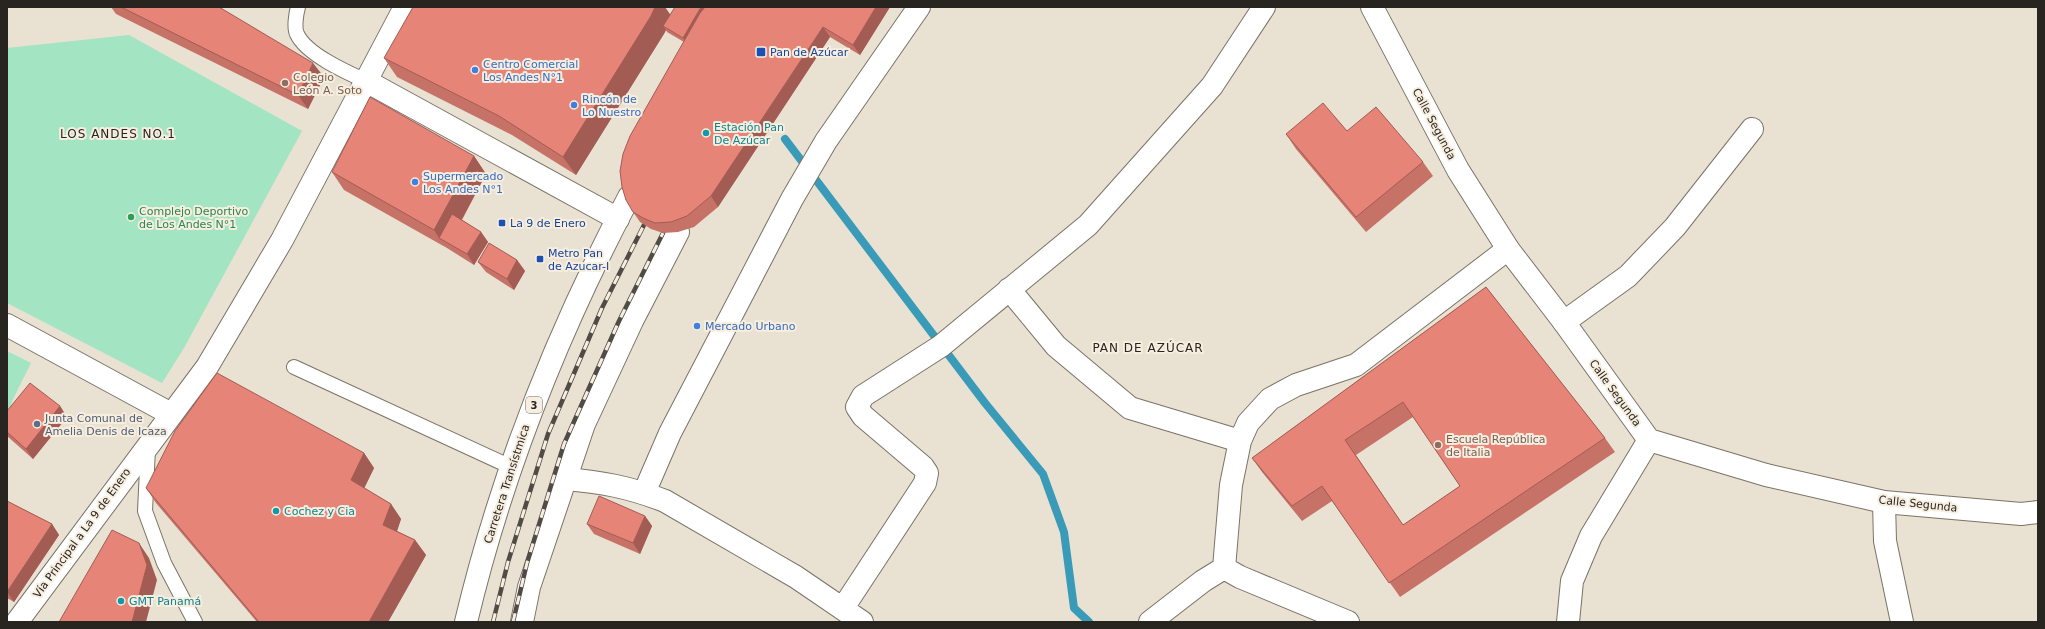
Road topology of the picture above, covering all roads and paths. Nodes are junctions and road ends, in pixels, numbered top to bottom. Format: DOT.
graph roads {
  1 [pos="298,7"];
  2 [pos="404,7"];
  3 [pos="919,7"];
  4 [pos="1264,7"];
  5 [pos="1372,7"];
  6 [pos="366,81"];
  7 [pos="1752,129"];
  8 [pos="629,198"];
  9 [pos="618,219"];
  10 [pos="678,232"];
  11 [pos="1508,248"];
  12 [pos="1009,289"];
  13 [pos="1564,322"];
  14 [pos="7,325"];
  15 [pos="294,367"];
  16 [pos="171,414"];
  17 [pos="1649,440"];
  18 [pos="1240,441"];
  19 [pos="148,444"];
  20 [pos="511,467"];
  21 [pos="564,479"];
  22 [pos="644,493"];
  23 [pos="1884,502"];
  24 [pos="2038,512"];
  25 [pos="1224,568"];
  26 [pos="843,608"];
  27 [pos="17,622"];
  28 [pos="195,622"];
  29 [pos="466,622"];
  30 [pos="522,622"];
  31 [pos="862,622"];
  32 [pos="1150,622"];
  33 [pos="1348,622"];
  34 [pos="1568,622"];
  35 [pos="1902,622"];
  1 -- 6 [label="lane"];
  2 -- 6 [label="street, Vía Principal a La 9 de Enero"];
  3 -- 22 [label="street"];
  4 -- 12 [label="street"];
  5 -- 11 [label="street, Calle Segunda"];
  6 -- 9 [label="street"];
  6 -- 16 [label="street, Vía Principal a La 9 de Enero"];
  7 -- 13 [label="street"];
  8 -- 9 [label="street, Carretera Transístmica / 3"];
  9 -- 20 [label="street, Carretera Transístmica / 3"];
  10 -- 21 [label="street"];
  11 -- 13 [label="street, Calle Segunda"];
  11 -- 18 [label="street"];
  12 -- 18 [label="street"];
  12 -- 26 [label="street"];
  13 -- 17 [label="street, Calle Segunda"];
  14 -- 16 [label="street"];
  15 -- 20 [label="lane"];
  16 -- 19 [label="street, Vía Principal a La 9 de Enero"];
  17 -- 23 [label="street, Calle Segunda"];
  17 -- 34 [label="street"];
  18 -- 25 [label="street"];
  19 -- 27 [label="street, Vía Principal a La 9 de Enero"];
  19 -- 28 [label="lane"];
  20 -- 29 [label="street, Carretera Transístmica / 3"];
  21 -- 22 [label="street"];
  21 -- 30 [label="street"];
  22 -- 26 [label="street"];
  23 -- 24 [label="street, Calle Segunda"];
  23 -- 35 [label="street"];
  25 -- 32 [label="street"];
  25 -- 33 [label="street"];
  26 -- 31 [label="street"];
}
